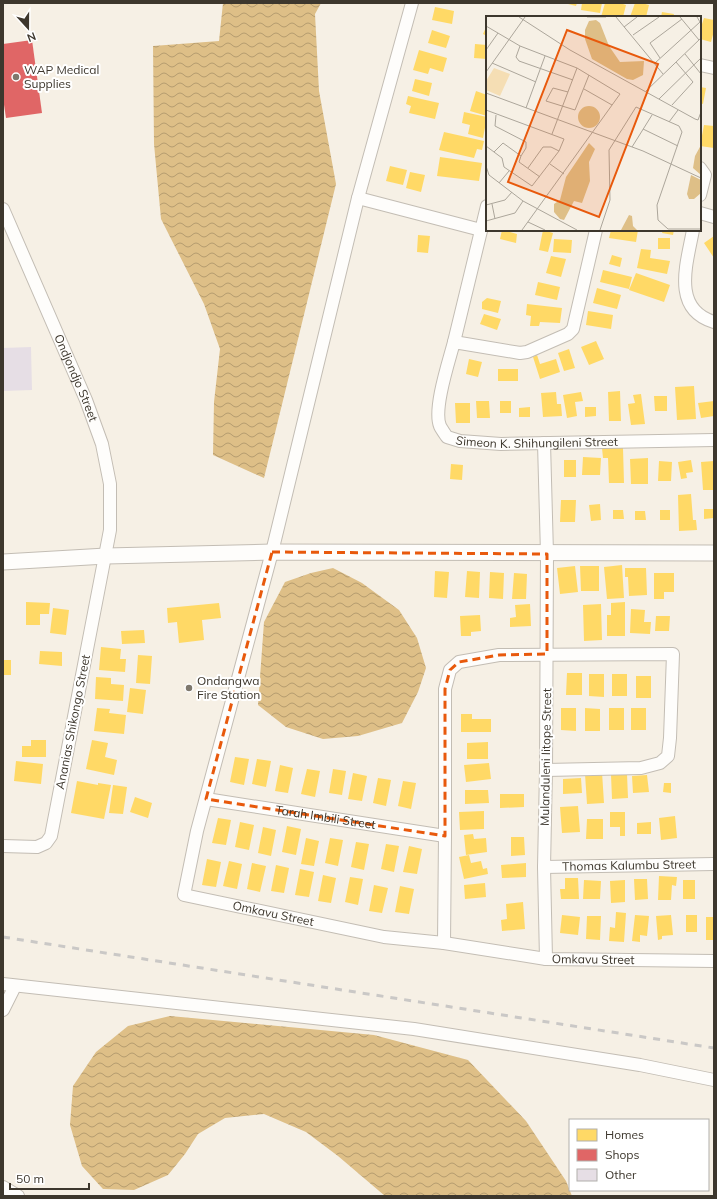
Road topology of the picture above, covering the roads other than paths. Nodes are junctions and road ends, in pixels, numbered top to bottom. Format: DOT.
graph roads {
  1 [pos="412,3"];
  2 [pos="701,65"];
  3 [pos="714,68"];
  4 [pos="701,169"];
  5 [pos="701,191"];
  6 [pos="358,198"];
  7 [pos="3,209"];
  8 [pos="486,210"];
  9 [pos="701,213"];
  10 [pos="714,217"];
  11 [pos="481,230"];
  12 [pos="596,231"];
  13 [pos="693,231"];
  14 [pos="714,322"];
  15 [pos="454,342"];
  16 [pos="714,440"];
  17 [pos="544,443"];
  18 [pos="272,552"];
  19 [pos="547,554"];
  20 [pos="714,554"];
  21 [pos="106,556"];
  22 [pos="3,562"];
  23 [pos="547,654"];
  24 [pos="546,770"];
  25 [pos="206,799"];
  26 [pos="445,836"];
  27 [pos="3,846"];
  28 [pos="714,864"];
  29 [pos="544,866"];
  30 [pos="444,943"];
  31 [pos="546,959"];
  32 [pos="714,961"];
  33 [pos="9,985"];
  34 [pos="3,1010"];
  35 [pos="714,1080"];
  36 [pos="3,1187"];
  37 [pos="18,1196"];
  1 -- 6 [label="street, Omkavu Street"];
  2 -- 3 [label="street"];
  4 -- 5 [label="street"];
  6 -- 11 [label="street"];
  6 -- 18 [label="street, Omkavu Street"];
  7 -- 21 [label="street, Ondjondjo Street"];
  8 -- 11 [label="street"];
  9 -- 10 [label="street"];
  11 -- 15 [label="street"];
  12 -- 15 [label="street"];
  13 -- 14 [label="street"];
  15 -- 17 [label="street, Simeon K. Shihungileni Street"];
  16 -- 17 [label="street, Simeon K. Shihungileni Street"];
  17 -- 19 [label="street, Mulanduleni Iitope Street"];
  18 -- 19 [label="street"];
  18 -- 21 [label="street"];
  18 -- 25 [label="street, Omkavu Street"];
  19 -- 20 [label="street"];
  19 -- 23 [label="street, Mulanduleni Iitope Street"];
  21 -- 22 [label="street"];
  21 -- 27 [label="street, Ananias Shikongo Street"];
  23 -- 24 [label="street, Mulanduleni Iitope Street"];
  23 -- 24 [label="street"];
  23 -- 26 [label="street"];
  24 -- 29 [label="street, Mulanduleni Iitope Street"];
  25 -- 26 [label="street, Tarah Imbili Street"];
  25 -- 30 [label="street, Omkavu Street"];
  26 -- 30 [label="street"];
  28 -- 29 [label="street, Thomas Kalumbu Street"];
  29 -- 31 [label="street, Mulanduleni Iitope Street"];
  30 -- 31 [label="street, Omkavu Street"];
  31 -- 32 [label="street, Omkavu Street"];
  33 -- 34 [label="street"];
  33 -- 35 [label="street"];
  36 -- 37 [label="street"];
}
